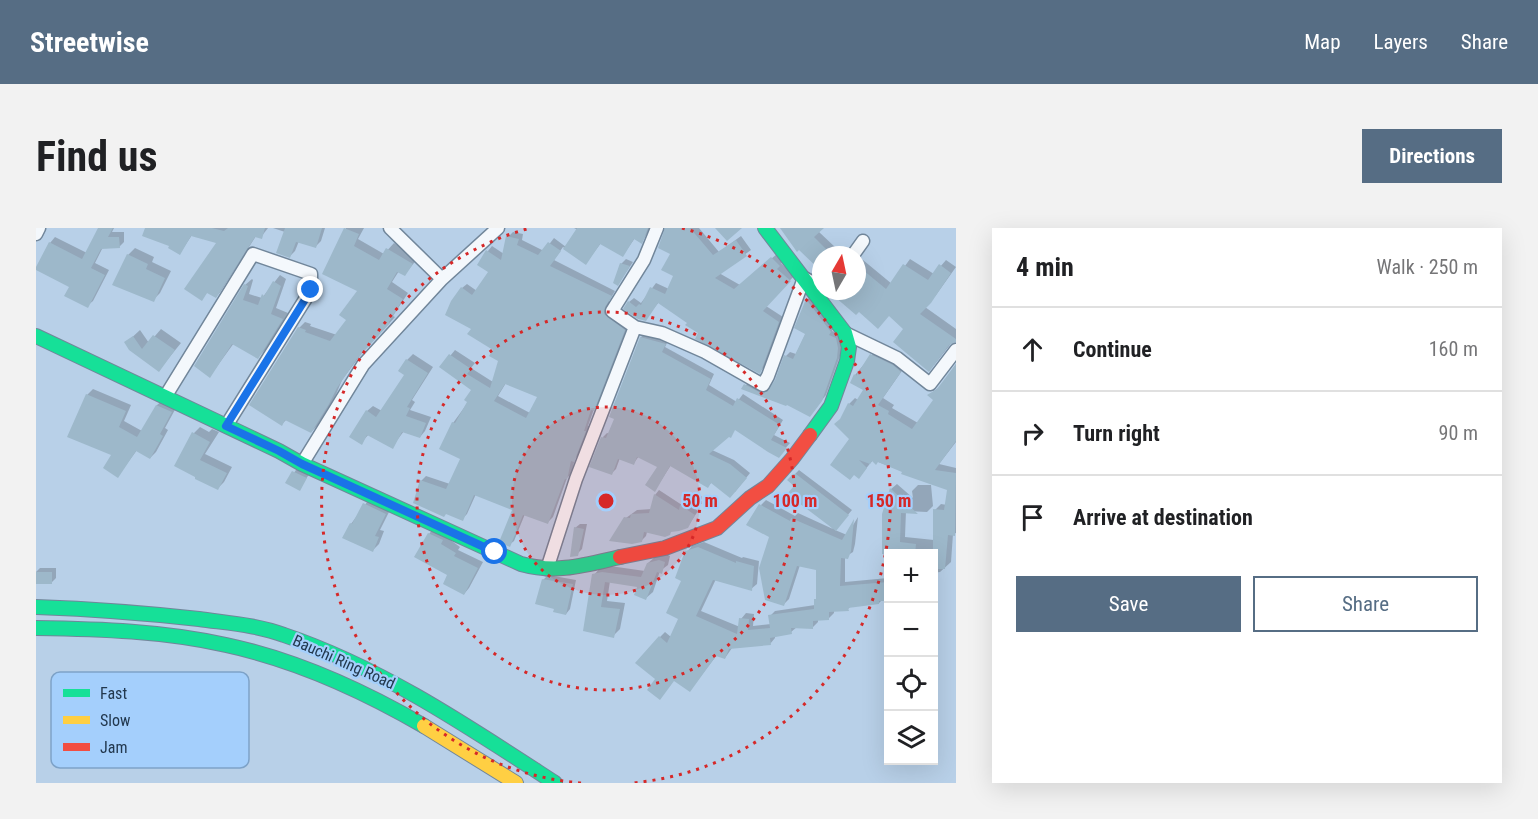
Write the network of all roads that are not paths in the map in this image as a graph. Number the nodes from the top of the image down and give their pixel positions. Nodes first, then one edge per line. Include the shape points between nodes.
1 (39, 228) edge
2 (390, 228) edge
3 (498, 228) edge
4 (657, 228) edge
5 (765, 228) edge
6 (36, 234) edge
7 (863, 241) dead end
8 (859, 246) edge
9 (804, 278) junction
10 (442, 279) junction
11 (812, 282) edge
12 (635, 327) junction
13 (844, 333) junction
14 (36, 336) edge
15 (956, 350) edge
16 (165, 397) junction
17 (226, 426) junction
18 (302, 464) junction
19 (548, 569) junction
20 (36, 607) edge
21 (36, 628) edge
22 (516, 783) edge
23 (555, 783) edge

1 - 6 street
2 - 10 street
3 - 10 street
4 - 12 street via 644,260 612,311
5 - 9 street
7 - 8 street
9 - 11 street
9 - 12 street via 763,385 705,352 662,333
9 - 13 street
10 - 18 street via 363,365
12 - 19 street via 576,479
13 - 15 street via 897,358 930,384
13 - 19 street via 849,347 847,361 831,406 768,486 717,528 665,548 561,570
14 - 16 street
16 - 17 street
16 - 17 street via 253,254 311,274 311,290
17 - 18 street
18 - 19 street via 521,564
20 - 23 street, Bauchi Ring Road via 131,611 231,623 283,634 347,660 447,712
21 - 22 street, Bauchi Ring Road via 95,628 182,637 252,651 315,672 386,705

